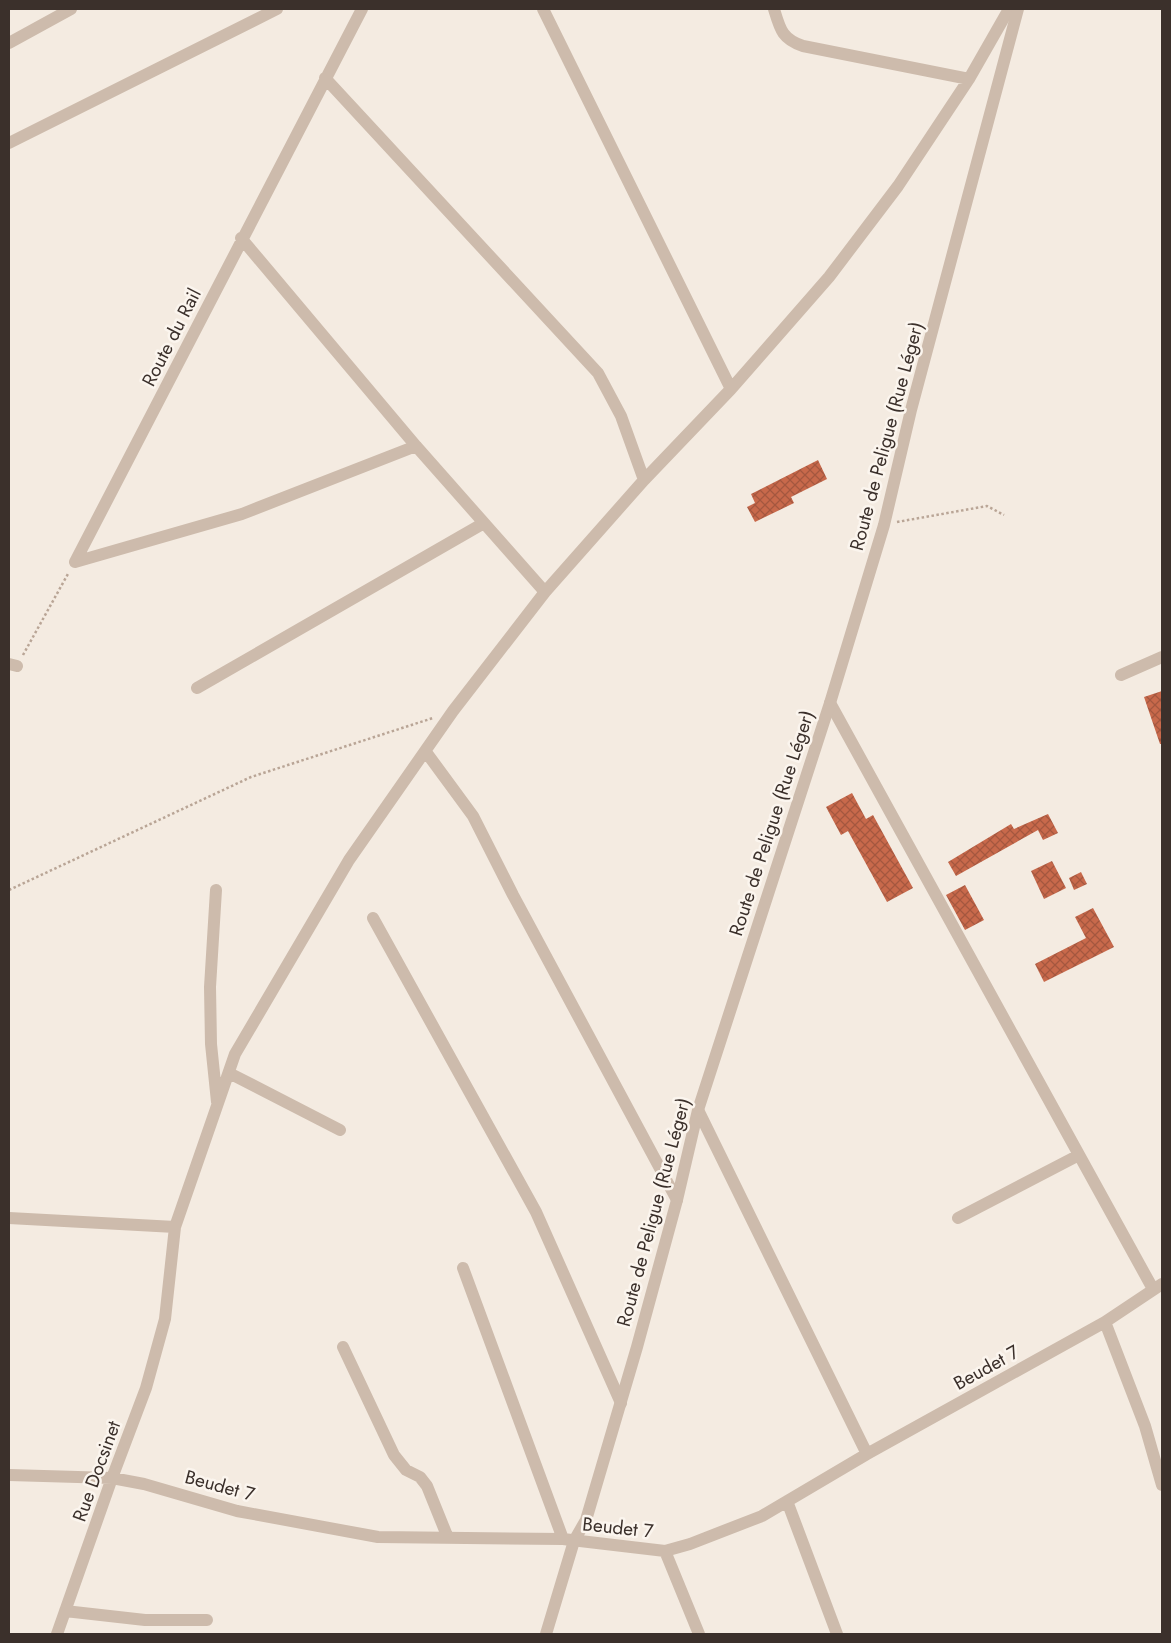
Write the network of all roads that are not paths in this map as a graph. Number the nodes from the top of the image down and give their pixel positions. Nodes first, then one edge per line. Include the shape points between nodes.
1 (72, 9) edge
2 (275, 9) edge
3 (362, 9) edge
4 (543, 9) edge
5 (774, 9) edge
6 (1014, 12) edge
7 (9, 43) edge
8 (325, 78) junction
9 (969, 79) junction
10 (9, 143) edge
11 (241, 238) junction
12 (731, 388) junction
13 (416, 446) junction
14 (644, 480) junction
15 (484, 523) junction
16 (545, 592) junction
17 (1162, 657) edge
18 (1121, 675) dead end
19 (197, 688) dead end
20 (830, 703) junction
21 (426, 752) junction
22 (216, 890) dead end
23 (373, 918) dead end
24 (229, 1073) junction
25 (217, 1109) junction
26 (698, 1110) junction
27 (340, 1130) dead end
28 (1079, 1155) junction
29 (677, 1200) junction
30 (9, 1218) edge
31 (958, 1218) dead end
32 (175, 1227) junction
33 (463, 1268) dead end
34 (1158, 1287) edge
35 (1105, 1322) junction
36 (343, 1348) dead end
37 (621, 1403) junction
38 (867, 1454) junction
39 (9, 1475) edge
40 (112, 1478) junction
41 (1162, 1485) edge
42 (787, 1501) junction
43 (448, 1538) junction
44 (568, 1540) junction
45 (665, 1550) junction
46 (65, 1611) junction
47 (207, 1620) dead end
48 (57, 1634) edge
49 (546, 1634) edge
50 (699, 1634) edge
51 (837, 1634) edge

1 - 7 street
2 - 10 street
3 - 8 street, Route du Rail
4 - 12 street
5 - 9 street via 789,41
6 - 9 street, Rue Docsinet
6 - 20 street, Route de Peligue (Rue Léger) via 884,525
8 - 11 street, Route du Rail
8 - 14 street via 598,373 621,416
9 - 12 street, Rue Docsinet via 898,186 829,277
11 - 13 street
11 - 13 street, Route du Rail via 74,562 242,514
12 - 14 street, Rue Docsinet
13 - 15 street
14 - 16 street, Rue Docsinet
15 - 16 street
15 - 19 street
16 - 21 street, Rue Docsinet
17 - 18 street
20 - 26 street, Route de Peligue (Rue Léger)
20 - 28 street
21 - 24 street, Rue Docsinet via 349,860 235,1054
21 - 29 street via 472,816
22 - 25 street via 210,987
23 - 37 street via 536,1212
24 - 25 street, Rue Docsinet
24 - 27 street
25 - 32 street, Rue Docsinet
26 - 29 street, Route de Peligue (Rue Léger)
26 - 38 street
28 - 31 street
28 - 34 street
29 - 37 street, Route de Peligue (Rue Léger)
30 - 32 street
32 - 40 street, Rue Docsinet via 165,1319 146,1388
33 - 44 street
34 - 35 street, Beudet 7
35 - 38 street, Beudet 7
35 - 41 street via 1145,1426
36 - 43 street via 394,1455 406,1470 420,1476 427,1486
37 - 44 street, Route de Peligue (Rue Léger) via 586,1520
38 - 42 street, Beudet 7
39 - 40 street, Beudet 7
40 - 43 street, Beudet 7 via 236,1511 368,1535
40 - 46 street, Rue Docsinet
42 - 45 street, Beudet 7 via 762,1516 690,1544
42 - 51 street
43 - 44 street, Beudet 7
44 - 45 street, Beudet 7
44 - 49 street, Route de Peligue (Rue Léger)
45 - 50 street
46 - 47 street via 145,1620
46 - 48 street, Rue Docsinet

